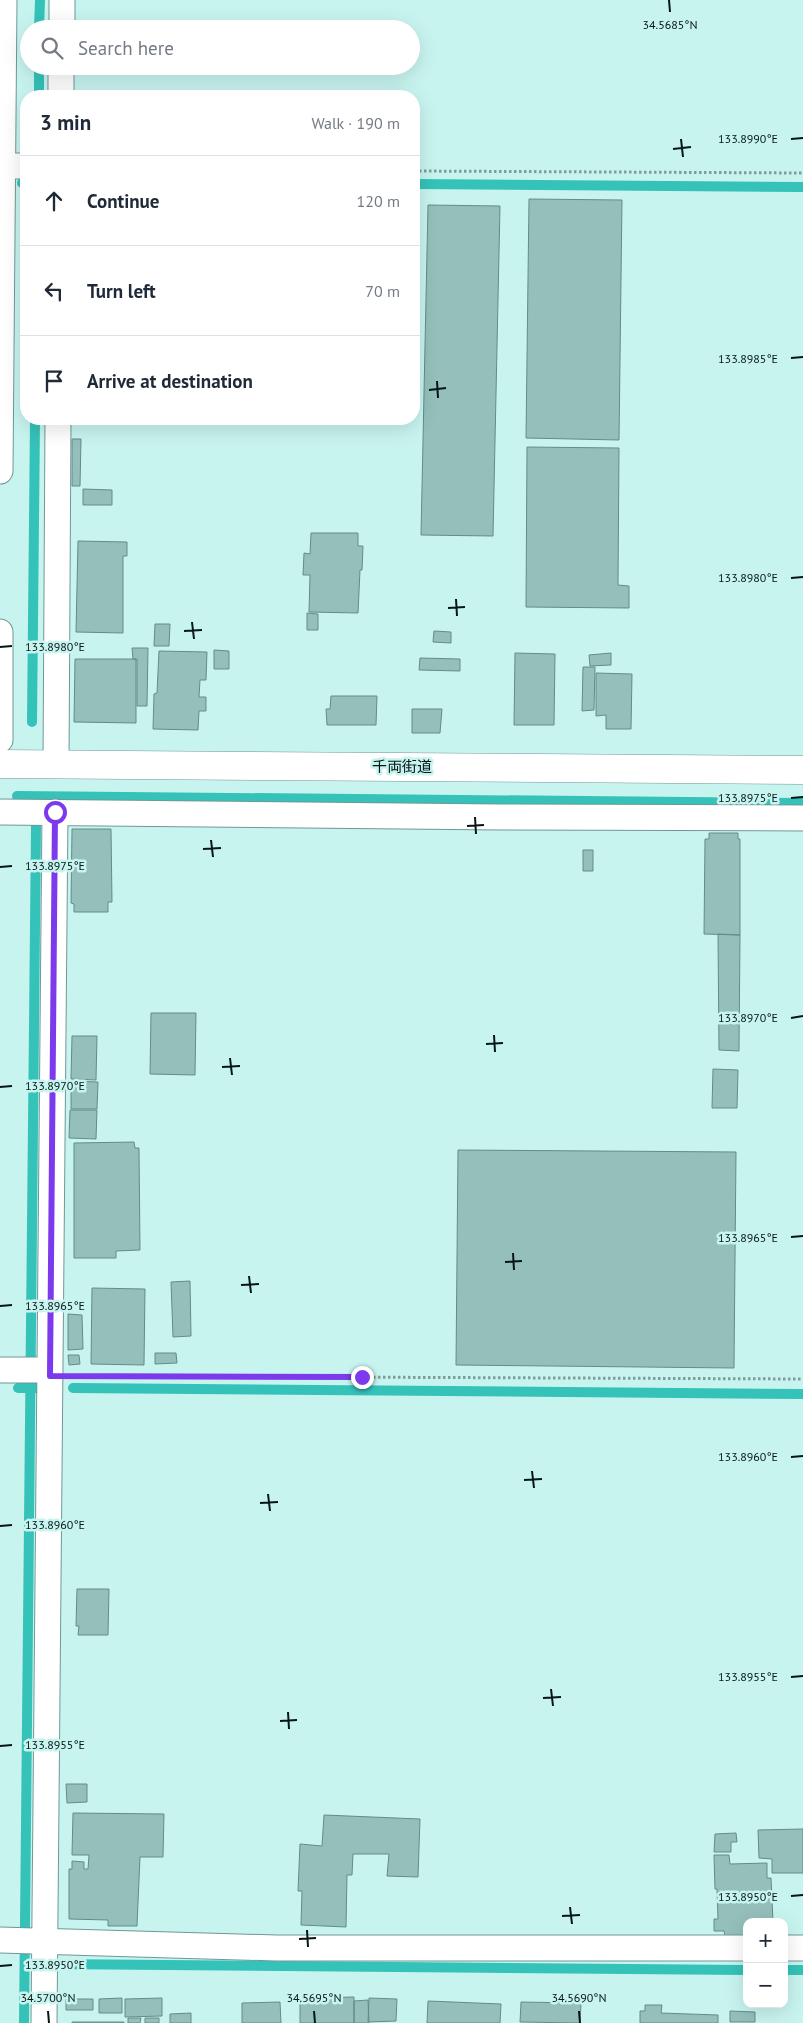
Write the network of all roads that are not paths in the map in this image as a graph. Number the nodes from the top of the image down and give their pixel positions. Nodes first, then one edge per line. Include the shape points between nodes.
1 (4, 0) edge
2 (62, 0) edge
3 (62, 20) edge
4 (61, 75) edge
5 (61, 90) edge
6 (18, 166) edge
7 (58, 425) edge
8 (0, 471) edge
9 (0, 632) edge
10 (0, 740) edge
11 (0, 764) edge
12 (56, 764) junction
13 (803, 770) edge
14 (0, 812) edge
15 (55, 812) junction
16 (803, 818) edge
17 (6, 1370) edge
18 (47, 1372) junction
19 (6, 1940) edge
20 (743, 1948) edge
21 (788, 1948) edge
22 (803, 1948) edge
23 (43, 1953) junction
24 (44, 2023) edge

1 - 6 street
2 - 3 street
4 - 5 street
6 - 8 street
7 - 12 street
9 - 10 street
11 - 12 street, 千両街道
12 - 13 street, 千両街道
14 - 15 street
15 - 16 street
15 - 18 street
17 - 18 street
18 - 23 street
19 - 23 street
20 - 23 street via 276,1948
21 - 22 street
23 - 24 street

